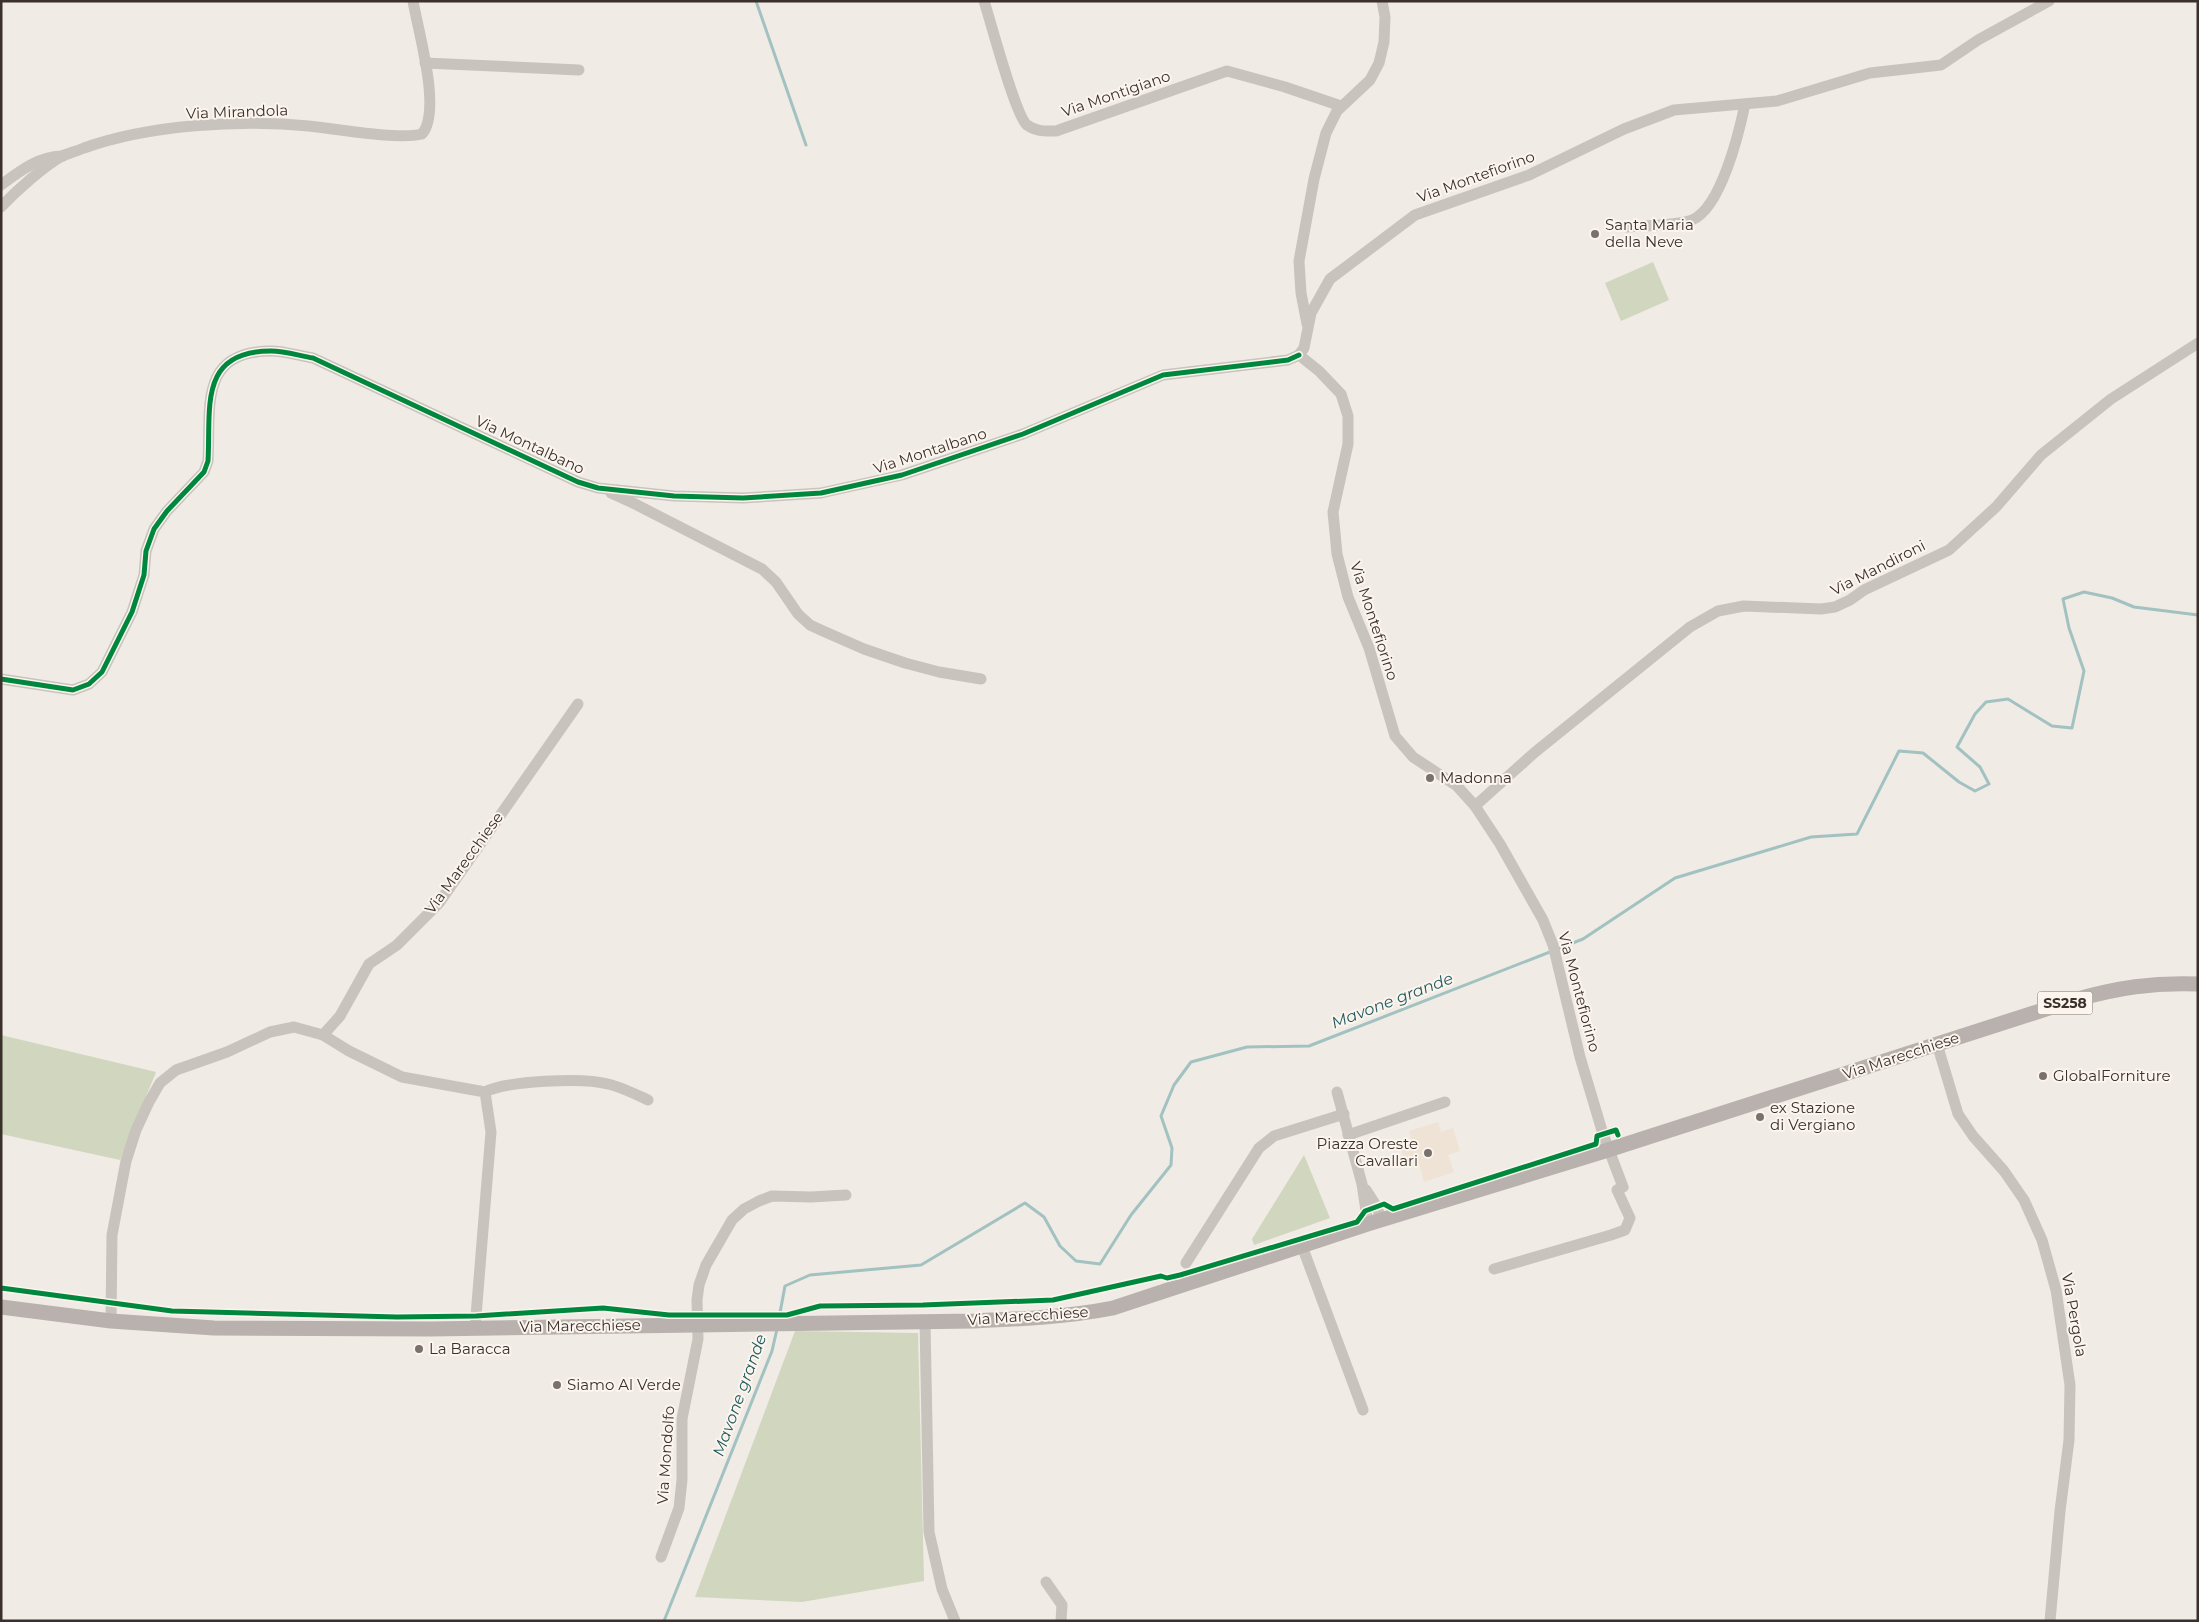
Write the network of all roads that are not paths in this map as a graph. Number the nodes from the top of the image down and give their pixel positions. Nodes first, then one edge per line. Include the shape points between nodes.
1 (413, 1) edge
2 (984, 1) edge
3 (1382, 1) edge
4 (2049, 1) edge
5 (424, 63) junction
6 (578, 70) dead end
7 (1745, 104) junction
8 (1341, 106) junction
9 (63, 156) junction
10 (1, 185) edge
11 (1, 207) edge
12 (1627, 227) dead end
13 (1307, 328) junction
14 (2198, 343) edge
15 (1300, 355) junction
16 (598, 488) junction
17 (1, 679) edge
18 (981, 679) dead end
19 (578, 704) dead end
20 (1475, 806) junction
21 (2198, 984) edge
22 (323, 1035) junction
23 (1937, 1044) junction
24 (485, 1092) junction
25 (1337, 1092) dead end
26 (648, 1100) dead end
27 (1445, 1102) dead end
28 (1344, 1114) junction
29 (1348, 1135) junction
30 (1608, 1150) junction
31 (846, 1194) dead end
32 (1375, 1222) junction
33 (1302, 1246) junction
34 (1186, 1263) dead end
35 (1494, 1269) dead end
36 (1, 1307) edge
37 (111, 1321) junction
38 (925, 1321) junction
39 (697, 1324) junction
40 (475, 1328) junction
41 (1363, 1410) dead end
42 (662, 1557) dead end
43 (1046, 1582) dead end
44 (956, 1621) edge
45 (1061, 1621) edge
46 (2050, 1621) edge

1 - 5 street, Via Mirandola
2 - 8 street, Via Montigiano via 1016,106 1026,124 1038,132 1056,131 1227,71
3 - 8 street via 1384,42 1379,63 1370,80
4 - 7 street, Via Montefiorino via 1978,40 1941,65 1870,73 1777,101
5 - 6 street
5 - 9 street, Via Mirandola via 431,100 429,120 428,128 415,136 290,124 220,125 103,141
7 - 12 street via 1737,143 1714,196 1702,213 1691,220
7 - 13 street, Via Montefiorino via 1674,110 1624,129 1529,176 1415,215 1330,280 1311,313
8 - 13 street via 1326,133 1304,227 1299,261
9 - 10 street via 50,156 22,169
9 - 11 street, Via Mirandola via 20,188
13 - 15 street, Via Montefiorino
14 - 20 street, Via Mandironi via 2111,399 2041,455 1996,507 1950,550 1864,590 1836,607 1744,606 1718,611 1690,627 1534,753
15 - 16 street, Via Montalbano via 1288,360 1163,375 1023,434 861,486 821,493 743,498 674,496
15 - 20 street, Via Montefiorino via 1341,394 1348,416 1348,444 1333,512 1337,554 1348,597 1368,648 1395,736 1413,757 1457,786
16 - 17 street, Via Montalbano via 578,482 313,358 272,351 242,355 227,362 217,373 212,387 208,461 198,478 154,529 132,612 102,672 89,684 73,690
16 - 18 street, Via Montalbano via 762,569 810,625 905,663
19 - 22 street, Via Marecchiese via 438,903 397,945 369,964 340,1016
20 - 30 street, Via Montefiorino via 1527,890 1553,945 1580,1057
21 - 23 main road, Via Marecchiese / SS258 via 2166,983 2109,990
22 - 24 street via 402,1077
22 - 37 street via 294,1027 270,1032 176,1070 160,1083 136,1130 120,1188 112,1235
23 - 30 main road, Via Marecchiese / SS258
23 - 46 street, Via Pergola via 1958,1114 2024,1200 2042,1240 2056,1290 2070,1394 2070,1440
24 - 26 street via 494,1087 531,1082 588,1082 607,1083
24 - 40 street via 491,1132
25 - 28 street
27 - 29 street
28 - 29 street
28 - 34 street via 1274,1136 1259,1148
29 - 32 street
30 - 32 main road, Via Marecchiese / SS258
30 - 35 street via 1623,1187 1617,1190 1630,1218 1624,1230
31 - 39 street, Via Mondolfo via 772,1196 744,1209 732,1220 706,1265 698,1292
32 - 33 main road, Via Marecchiese / SS258
33 - 38 main road, Via Marecchiese / SS258 via 1113,1308 1045,1318
33 - 41 street
36 - 37 main road, Via Marecchiese / SS258
37 - 40 main road, Via Marecchiese / SS258 via 214,1328
38 - 39 main road, Via Marecchiese / SS258
38 - 44 street via 929,1532 942,1589
39 - 40 main road, Via Marecchiese / SS258
39 - 42 street, Via Mondolfo via 698,1339 682,1419 679,1508
43 - 45 street via 1062,1605

